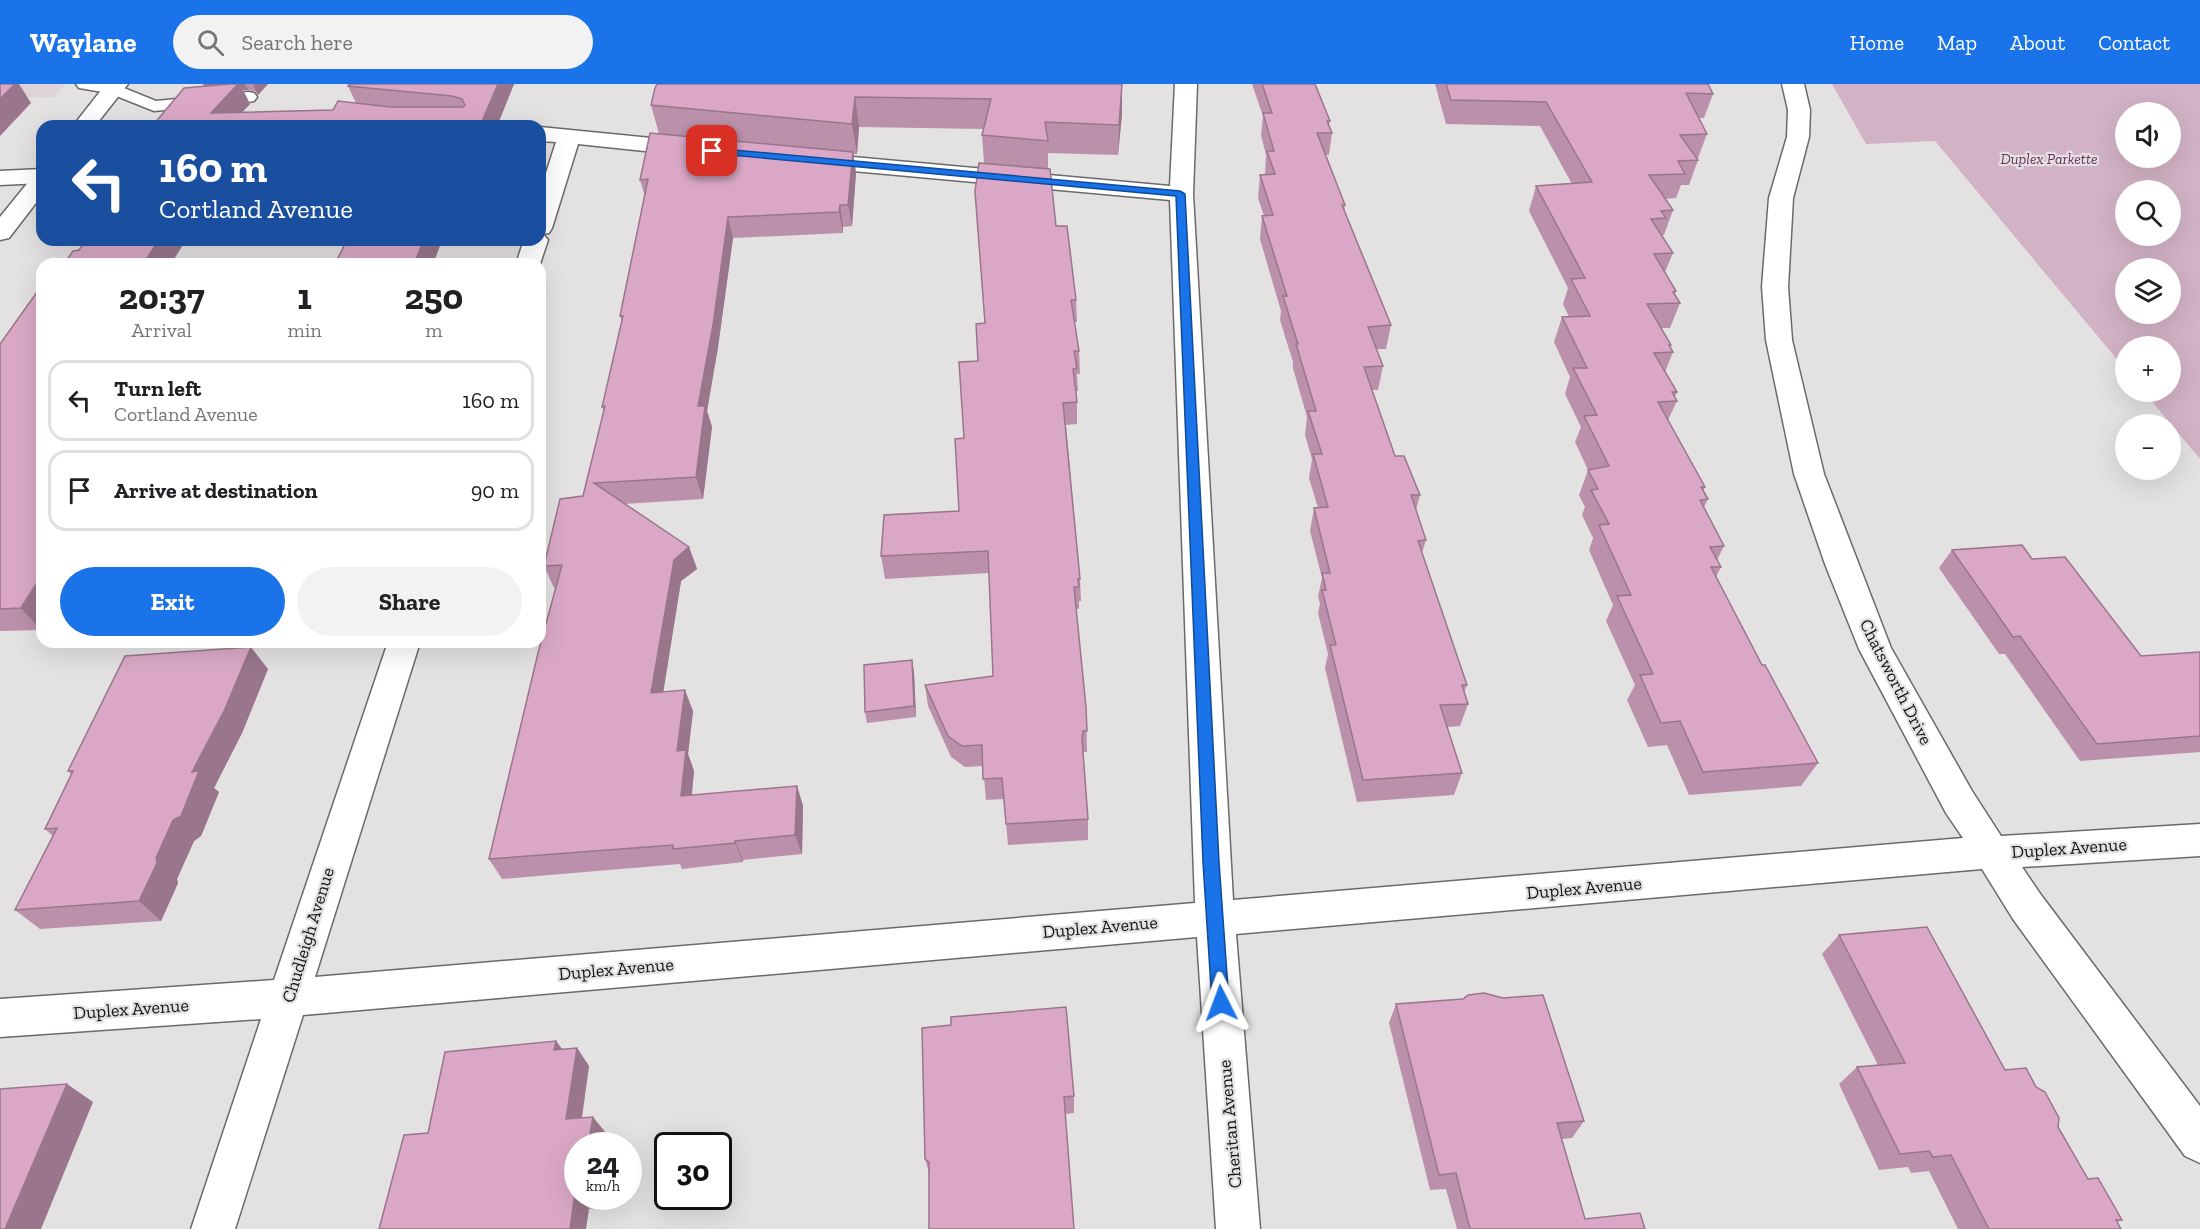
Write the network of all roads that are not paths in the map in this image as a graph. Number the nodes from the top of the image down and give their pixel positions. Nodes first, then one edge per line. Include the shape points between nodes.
1 (85, 84) edge
2 (1186, 84) edge
3 (1793, 84) edge
4 (115, 86) edge
5 (248, 97) dead end
6 (89, 120) edge
7 (546, 135) edge
8 (570, 138) junction
9 (712, 151) edge
10 (783, 157) edge
11 (0, 178) edge
12 (36, 178) edge
13 (36, 186) edge
14 (1180, 194) junction
15 (546, 210) edge
16 (0, 233) edge
17 (402, 648) edge
18 (2200, 840) edge
19 (1993, 853) junction
20 (1215, 917) junction
21 (289, 998) junction
22 (0, 1018) edge
23 (2200, 1141) edge
24 (213, 1229) edge
25 (1238, 1229) edge

1 - 4 lane
2 - 14 street, Cheritan Avenue
3 - 19 street, Chatsworth Drive via 1799,110 1798,137 1780,198 1775,287 1779,340 1809,474 1875,649 1959,802
4 - 5 lane via 154,106
4 - 6 street
7 - 8 street
8 - 9 street
8 - 15 street
10 - 14 street
11 - 12 street
13 - 16 street
14 - 20 street, Cheritan Avenue
17 - 21 street, Chudleigh Avenue
18 - 19 street, Duplex Avenue
19 - 20 street, Duplex Avenue
19 - 23 street, Chatsworth Drive via 2027,907
20 - 21 street, Duplex Avenue
20 - 25 street, Cheritan Avenue
21 - 22 street, Duplex Avenue
21 - 24 street, Chudleigh Avenue

